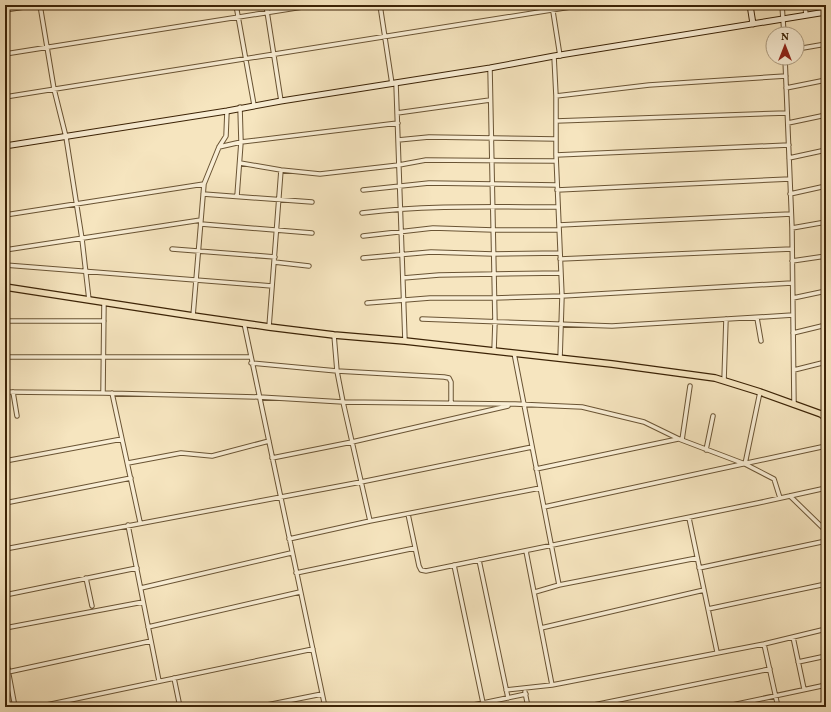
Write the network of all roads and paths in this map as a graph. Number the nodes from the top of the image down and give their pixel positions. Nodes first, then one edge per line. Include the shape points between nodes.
1 (38, 5) edge
2 (236, 5) edge
3 (266, 5) edge
4 (315, 5) edge
5 (380, 5) edge
6 (552, 5) edge
7 (584, 5) edge
8 (750, 5) edge
9 (782, 5) edge
10 (805, 5) edge
11 (5, 10) edge
12 (553, 10) junction
13 (267, 12) junction
14 (826, 12) edge
15 (806, 15) junction
16 (238, 17) junction
17 (784, 19) junction
18 (753, 24) junction
19 (784, 26) edge
20 (385, 37) junction
21 (826, 44) edge
22 (47, 47) junction
23 (805, 48) edge
24 (5, 54) edge
25 (274, 54) junction
26 (554, 56) junction
27 (560, 56) junction
28 (246, 59) junction
29 (785, 66) edge
30 (490, 68) junction
31 (786, 76) junction
32 (826, 80) edge
33 (394, 83) junction
34 (786, 88) junction
35 (54, 89) junction
36 (556, 96) junction
37 (5, 97) edge
38 (281, 100) junction
39 (490, 100) junction
40 (254, 105) junction
41 (240, 107) junction
42 (227, 111) junction
43 (787, 113) junction
44 (397, 114) junction
45 (826, 115) edge
46 (556, 121) junction
47 (398, 123) junction
48 (788, 123) junction
49 (66, 137) junction
50 (491, 138) junction
51 (556, 139) junction
52 (398, 140) junction
53 (242, 142) junction
54 (789, 145) junction
55 (5, 146) edge
56 (219, 147) junction
57 (826, 150) edge
58 (556, 155) junction
59 (789, 158) junction
60 (491, 160) junction
61 (556, 161) junction
62 (240, 163) junction
63 (399, 164) junction
64 (281, 170) junction
65 (790, 179) junction
66 (204, 184) junction
67 (492, 184) junction
68 (400, 185) junction
69 (557, 185) junction
70 (826, 186) edge
71 (363, 190) dead end
72 (557, 190) junction
73 (203, 194) junction
74 (790, 194) junction
75 (237, 196) junction
76 (279, 200) junction
77 (312, 202) dead end
78 (76, 204) junction
79 (492, 207) junction
80 (558, 207) junction
81 (400, 208) junction
82 (362, 212) dead end
83 (791, 214) junction
84 (5, 215) edge
85 (201, 222) junction
86 (826, 222) edge
87 (559, 225) junction
88 (792, 228) junction
89 (277, 230) junction
90 (493, 230) junction
91 (559, 230) junction
92 (401, 232) junction
93 (312, 233) dead end
94 (363, 236) dead end
95 (82, 239) junction
96 (172, 249) dead end
97 (792, 249) junction
98 (5, 250) edge
99 (198, 251) junction
100 (560, 253) junction
101 (493, 254) junction
102 (402, 255) junction
103 (826, 256) edge
104 (363, 258) dead end
105 (560, 259) junction
106 (274, 260) junction
107 (792, 261) junction
108 (5, 265) edge
109 (309, 266) dead end
110 (86, 271) junction
111 (561, 273) junction
112 (494, 275) junction
113 (402, 278) junction
114 (196, 280) junction
115 (792, 283) junction
116 (272, 286) junction
117 (5, 287) edge
118 (826, 292) edge
119 (562, 296) junction
120 (494, 298) junction
121 (792, 298) junction
122 (89, 300) junction
123 (403, 300) junction
124 (104, 302) junction
125 (367, 303) dead end
126 (793, 315) junction
127 (193, 316) junction
128 (757, 318) junction
129 (422, 319) dead end
130 (726, 319) junction
131 (5, 321) edge
132 (104, 321) junction
133 (495, 322) junction
134 (244, 323) junction
135 (561, 325) junction
136 (826, 325) edge
137 (269, 327) junction
138 (793, 333) junction
139 (334, 335) junction
140 (404, 341) junction
141 (761, 342) dead end
142 (494, 352) junction
143 (514, 353) junction
144 (5, 357) edge
145 (103, 357) junction
146 (250, 357) junction
147 (560, 359) junction
148 (826, 362) edge
149 (252, 363) junction
150 (794, 370) junction
151 (337, 371) junction
152 (724, 381) junction
153 (690, 386) dead end
154 (5, 392) edge
155 (13, 392) junction
156 (760, 392) junction
157 (103, 393) junction
158 (112, 393) junction
159 (259, 397) junction
160 (343, 402) junction
161 (451, 403) junction
162 (515, 404) junction
163 (524, 404) junction
164 (794, 405) junction
165 (17, 416) dead end
166 (713, 416) dead end
167 (826, 418) edge
168 (122, 439) junction
169 (269, 440) junction
170 (681, 440) junction
171 (352, 442) junction
172 (826, 446) edge
173 (532, 447) junction
174 (706, 450) junction
175 (272, 458) junction
176 (5, 461) edge
177 (128, 463) junction
178 (744, 464) junction
179 (536, 469) junction
180 (131, 478) junction
181 (361, 482) junction
182 (540, 488) junction
183 (826, 488) edge
184 (280, 496) junction
185 (790, 496) junction
186 (780, 498) junction
187 (5, 503) edge
188 (544, 507) junction
189 (408, 514) junction
190 (689, 518) junction
191 (370, 521) junction
192 (140, 522) junction
193 (128, 525) junction
194 (826, 531) edge
195 (289, 539) junction
196 (826, 542) edge
197 (552, 546) junction
198 (415, 548) junction
199 (5, 549) edge
200 (526, 551) junction
201 (291, 553) junction
202 (697, 558) junction
203 (479, 560) junction
204 (454, 565) junction
205 (137, 568) junction
206 (699, 568) junction
207 (296, 573) junction
208 (86, 578) junction
209 (826, 584) edge
210 (559, 585) junction
211 (140, 588) junction
212 (704, 590) junction
213 (300, 592) junction
214 (535, 592) junction
215 (5, 595) edge
216 (143, 602) junction
217 (92, 606) dead end
218 (708, 609) junction
219 (148, 626) junction
220 (5, 628) edge
221 (541, 628) junction
222 (826, 629) edge
223 (793, 637) junction
224 (151, 641) junction
225 (764, 644) junction
226 (313, 649) junction
227 (717, 652) junction
228 (5, 654) edge
229 (826, 656) edge
230 (798, 662) junction
231 (770, 669) junction
232 (8, 672) junction
233 (174, 678) junction
234 (159, 680) junction
235 (826, 685) edge
236 (552, 686) junction
237 (524, 689) junction
238 (506, 690) junction
239 (804, 690) junction
240 (322, 694) junction
241 (526, 694) junction
242 (775, 695) junction
243 (508, 698) junction
244 (483, 703) junction
245 (473, 706) edge
246 (15, 707) edge
247 (37, 707) edge
248 (180, 707) edge
249 (257, 707) edge
250 (325, 707) edge
251 (464, 707) edge
252 (528, 707) edge
253 (584, 707) edge
254 (723, 707) edge
255 (778, 707) edge

1 - 11 street
1 - 22 street
2 - 16 street
3 - 13 street
4 - 13 street
5 - 20 street
6 - 12 street
7 - 12 street
8 - 18 street
9 - 17 street
10 - 15 street
12 - 20 street
12 - 27 street
13 - 16 street
13 - 25 street
14 - 15 street
15 - 17 street
16 - 22 street
16 - 28 street
17 - 18 street
17 - 19 street
18 - 27 street
20 - 25 street
20 - 33 street
21 - 23 street
22 - 24 street
22 - 35 street
25 - 28 street
25 - 38 street
26 - 27 street
26 - 30 street
26 - 36 street
28 - 35 street
28 - 40 street
29 - 31 street
30 - 33 street
30 - 39 street
31 - 34 street
31 - 36 street via 649,85
32 - 34 street
33 - 38 street
33 - 44 street
34 - 43 street
35 - 37 street
35 - 49 street
36 - 46 street
38 - 40 street
39 - 44 street
39 - 50 street
40 - 41 street
41 - 42 street
41 - 53 street
42 - 49 street
42 - 56 street via 226,136
43 - 46 street
43 - 48 street
44 - 47 street
45 - 48 street
46 - 51 street
47 - 52 street
47 - 53 street
48 - 54 street
49 - 55 street
49 - 78 street
50 - 51 street
50 - 52 street via 428,137
50 - 60 street
51 - 58 street
52 - 63 street
53 - 56 street
53 - 62 street
54 - 58 street
54 - 59 street
56 - 66 street
57 - 59 street
58 - 61 street
59 - 65 street
60 - 61 street
60 - 63 street via 426,160
60 - 67 street
61 - 69 street
62 - 64 street
62 - 75 street
63 - 64 street via 320,174
63 - 68 street
64 - 76 street
65 - 72 street
65 - 74 street
66 - 73 street
66 - 78 street
67 - 68 street
67 - 69 street
67 - 79 street
68 - 71 street
68 - 81 street
69 - 72 street
70 - 74 street
72 - 80 street
73 - 75 street
73 - 85 street
74 - 83 street
75 - 76 street
76 - 77 street
76 - 89 street
78 - 84 street
78 - 95 street
79 - 80 street
79 - 81 street
79 - 90 street
80 - 87 street
81 - 82 street
81 - 92 street
83 - 87 street
83 - 88 street
85 - 89 street
85 - 95 street
85 - 99 street
86 - 88 street
87 - 91 street
88 - 97 street
89 - 93 street
89 - 106 street
90 - 91 street
90 - 92 street via 433,228
90 - 101 street
91 - 100 street
92 - 94 street
92 - 102 street
95 - 98 street
95 - 110 street
96 - 99 street
97 - 105 street
97 - 107 street
99 - 106 street
99 - 114 street
100 - 101 street
100 - 105 street
101 - 102 street via 431,252
101 - 112 street
102 - 104 street
102 - 113 street
103 - 107 street
105 - 111 street
106 - 109 street
106 - 116 street
107 - 115 street
108 - 110 street
110 - 114 street
110 - 122 street
111 - 112 street
111 - 119 street
112 - 113 street
112 - 120 street
113 - 123 street
114 - 116 street
114 - 127 street
115 - 119 street
115 - 121 street
116 - 137 street
117 - 122 main road
118 - 121 street
119 - 120 street
119 - 135 street
120 - 123 street
120 - 133 street
121 - 126 street
122 - 124 main road
123 - 125 street
123 - 140 street
124 - 127 main road
124 - 132 street
126 - 128 street
126 - 138 street
127 - 134 main road
128 - 130 street
128 - 141 street
129 - 133 street
130 - 135 street via 612,326
130 - 152 street
131 - 132 street
132 - 145 street
133 - 135 street
133 - 142 street
134 - 137 main road
134 - 146 street
135 - 147 street
136 - 138 street
137 - 139 main road
138 - 150 street
139 - 140 main road
139 - 151 street
140 - 142 main road
142 - 143 main road
143 - 147 main road
143 - 163 street
144 - 145 street
145 - 146 street
145 - 157 street
146 - 149 street
147 - 152 main road
148 - 150 street
149 - 151 street
149 - 159 street
150 - 164 street
151 - 160 street
151 - 161 street via 448,378 451,382
152 - 156 main road
153 - 170 street
154 - 155 street
155 - 157 street
155 - 165 street
156 - 164 main road
156 - 178 street
157 - 158 street
158 - 159 street
158 - 168 street
159 - 160 street
159 - 169 street
160 - 161 street
160 - 171 street
161 - 162 street
162 - 163 street
162 - 171 street
163 - 170 street via 582,407 644,422
163 - 173 street
164 - 167 main road
166 - 174 street
168 - 176 street
168 - 177 street
169 - 175 street
169 - 177 street via 212,456 181,453
170 - 174 street
170 - 179 street
171 - 175 street
171 - 181 street
172 - 178 street
173 - 179 street
173 - 181 street
174 - 178 street
175 - 184 street
177 - 180 street
178 - 186 street via 774,479
178 - 188 street
179 - 182 street
180 - 187 street
180 - 192 street
181 - 184 street
181 - 191 street
182 - 188 street
182 - 189 street
183 - 185 street
184 - 192 street
184 - 195 street
185 - 186 street
185 - 194 street
186 - 190 street
188 - 197 street
189 - 191 street
189 - 198 street
190 - 197 street
190 - 202 street
191 - 195 street
192 - 193 street
193 - 199 street
193 - 205 street
195 - 201 street
196 - 206 street
197 - 200 street
197 - 210 street
198 - 204 street via 421,570
198 - 207 street
200 - 203 street
200 - 214 street
201 - 207 street
201 - 211 street
202 - 206 street
202 - 210 street
203 - 204 street
203 - 238 street
204 - 244 street
205 - 208 street
205 - 211 street
206 - 212 street
207 - 213 street
208 - 215 street
208 - 217 street
209 - 218 street
210 - 214 street
211 - 216 street
212 - 218 street
212 - 221 street
213 - 219 street
213 - 226 street
214 - 221 street
216 - 219 street
216 - 220 street
218 - 227 street
219 - 224 street
221 - 236 street
222 - 223 street
223 - 225 street
223 - 230 street
224 - 232 street
224 - 234 street
225 - 227 street
225 - 231 street
226 - 233 street
226 - 240 street
227 - 236 street
228 - 232 street
229 - 230 street
230 - 239 street
231 - 242 street
231 - 253 street
232 - 246 street
233 - 234 street
233 - 248 street
234 - 247 street
235 - 239 street
236 - 237 street
237 - 238 street
237 - 241 street
238 - 243 street
239 - 242 street
240 - 249 street
240 - 250 street
241 - 243 street
241 - 252 street
242 - 254 street
242 - 255 street
243 - 244 street
244 - 245 street
245 - 251 street

